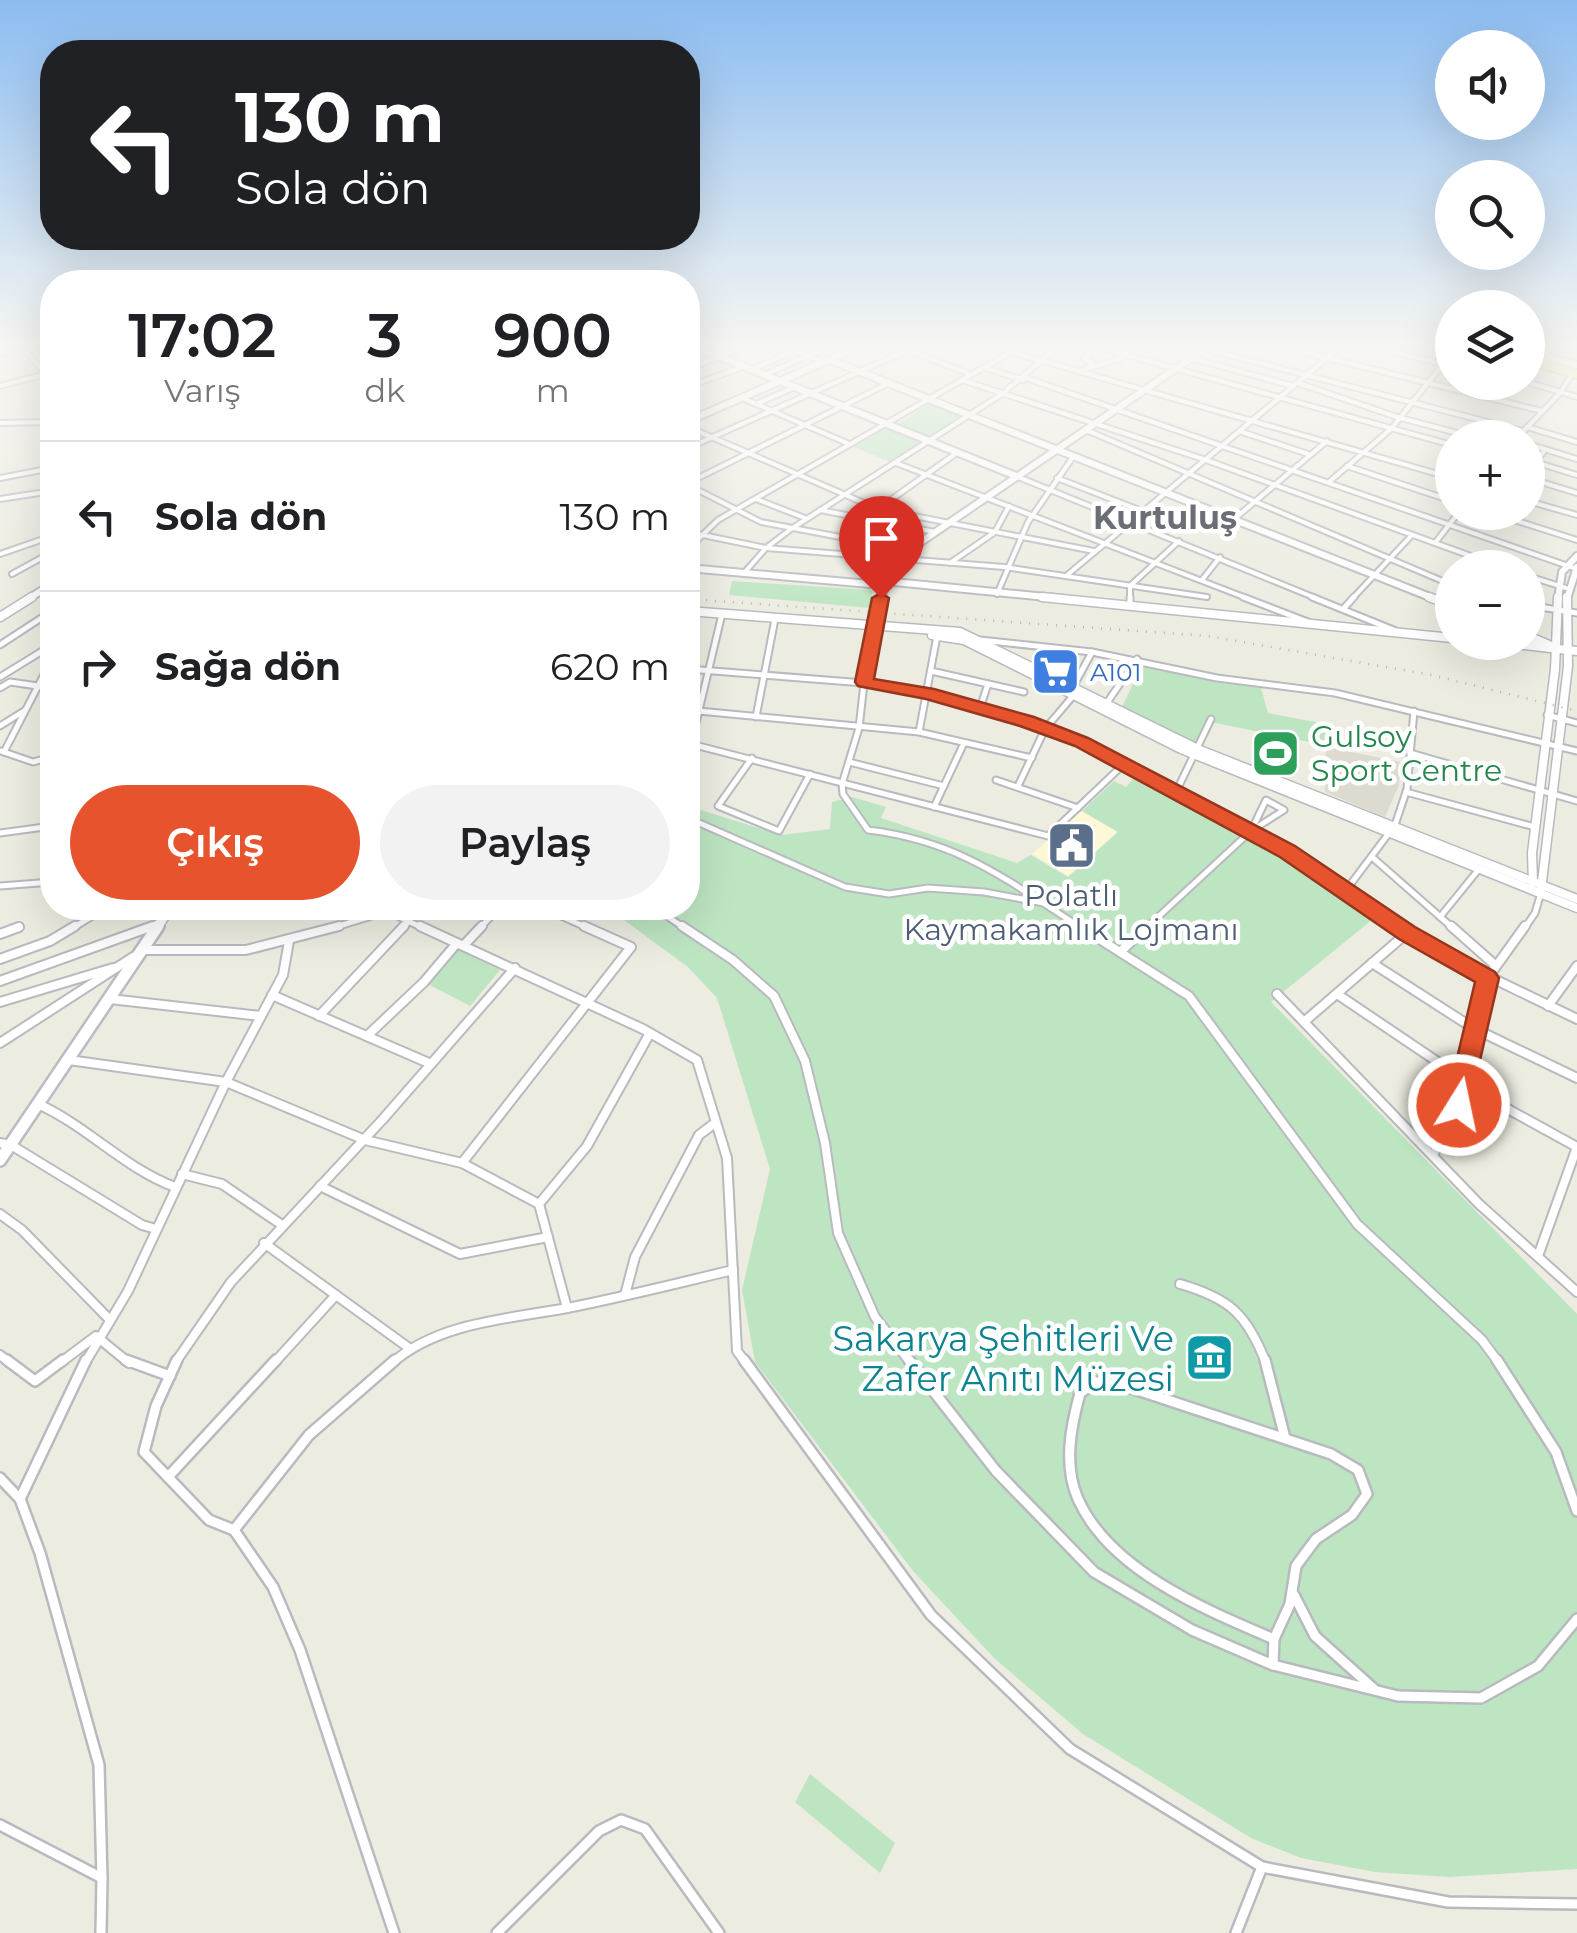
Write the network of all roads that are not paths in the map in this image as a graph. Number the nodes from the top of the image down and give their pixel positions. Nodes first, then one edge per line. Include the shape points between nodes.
1 (712, 438) joint
2 (777, 438) edge
3 (838, 438) edge
4 (855, 438) edge
5 (923, 438) edge
6 (931, 438) edge
7 (1025, 438) edge
8 (1073, 438) edge
9 (1105, 438) edge
10 (1138, 438) edge
11 (1198, 438) edge
12 (1234, 438) edge
13 (1260, 438) edge
14 (1322, 438) edge
15 (1381, 438) edge
16 (928, 440) junction
17 (1328, 440) junction
18 (847, 442) junction
19 (700, 443) edge
20 (1223, 447) junction
21 (1055, 450) junction
22 (1545, 450) edge
23 (1366, 451) junction
24 (958, 452) junction
25 (747, 454) junction
26 (1309, 455) junction
27 (1073, 457) junction
28 (1577, 459) edge
29 (1206, 460) junction
30 (896, 463) junction
31 (1545, 465) edge
32 (1347, 466) junction
33 (40, 470) edge
34 (1291, 470) junction
35 (1435, 473) edge
36 (794, 474) junction
37 (926, 474) junction
38 (1189, 475) junction
39 (1577, 475) edge
40 (1016, 476) junction
41 (0, 478) edge
42 (700, 478) edge
43 (1057, 478) junction
44 (1545, 481) edge
45 (1328, 483) junction
46 (1274, 485) junction
47 (1048, 490) junction
48 (700, 491) edge
49 (40, 493) edge
50 (1577, 493) edge
51 (1165, 494) junction
52 (1435, 495) edge
53 (841, 496) junction
54 (986, 497) junction
55 (0, 499) edge
56 (755, 499) junction
57 (1253, 502) junction
58 (1010, 506) junction
59 (1545, 506) edge
60 (735, 510) junction
61 (820, 510) junction
62 (878, 510) junction
63 (1144, 511) junction
64 (1030, 514) junction
65 (1577, 515) edge
66 (806, 518) junction
67 (1232, 520) junction
68 (1435, 521) edge
69 (1130, 522) junction
70 (948, 523) junction
71 (791, 529) junction
72 (1445, 530) edge
73 (1461, 530) edge
74 (1545, 530) edge
75 (935, 532) junction
76 (995, 532) junction
77 (700, 534) edge
78 (700, 535) edge
79 (1412, 535) junction
80 (1018, 536) junction
81 (40, 540) edge
82 (1577, 540) edge
83 (1179, 541) junction
84 (1104, 542) junction
85 (1434, 543) junction
86 (766, 548) junction
87 (909, 550) junction
88 (1094, 550) junction
89 (1454, 550) edge
90 (0, 554) edge
91 (1577, 556) edge
92 (1220, 557) junction
93 (40, 560) edge
94 (893, 560) junction
95 (1390, 561) junction
96 (1156, 562) junction
97 (949, 564) junction
98 (1004, 567) junction
99 (1574, 568) edge
100 (700, 569) edge
101 (744, 573) junction
102 (12, 574) dead end
103 (1066, 576) junction
104 (1374, 577) junction
105 (1435, 578) edge
106 (884, 581) junction
107 (1205, 582) junction
108 (1545, 582) edge
109 (1130, 586) junction
110 (1562, 587) junction
111 (40, 592) edge
112 (997, 594) junction
113 (1207, 598) junction
114 (1435, 600) edge
115 (1130, 607) junction
116 (1346, 607) junction
117 (1545, 608) edge
118 (1562, 611) junction
119 (700, 612) edge
120 (1577, 613) edge
121 (722, 614) junction
122 (1204, 615) junction
123 (0, 618) edge
124 (40, 619) edge
125 (776, 619) junction
126 (876, 626) junction
127 (1319, 626) junction
128 (1402, 633) junction
129 (938, 636) junction
130 (1435, 636) edge
131 (978, 640) junction
132 (1545, 643) edge
133 (0, 645) edge
134 (1545, 647) edge
135 (1556, 648) junction
136 (1572, 650) edge
137 (40, 652) edge
138 (1092, 652) junction
139 (1137, 659) junction
140 (1577, 659) edge
141 (700, 669) edge
142 (708, 670) junction
143 (932, 671) junction
144 (764, 675) junction
145 (0, 677) edge
146 (864, 682) junction
147 (988, 684) junction
148 (40, 685) edge
149 (0, 688) edge
150 (38, 689) junction
151 (1073, 691) junction
152 (1024, 692) dead end
153 (928, 693) junction
154 (700, 707) edge
155 (1104, 707) junction
156 (980, 708) junction
157 (27, 710) junction
158 (1414, 711) junction
159 (700, 712) edge
160 (1547, 715) junction
161 (756, 717) junction
162 (1560, 718) junction
163 (1211, 719) dead end
164 (1577, 723) edge
165 (0, 726) edge
166 (859, 728) junction
167 (1045, 728) junction
168 (918, 732) junction
169 (964, 742) junction
170 (1544, 742) junction
171 (1555, 746) junction
172 (700, 748) edge
173 (2, 751) edge
174 (1577, 751) edge
175 (1196, 752) junction
176 (1410, 753) junction
177 (752, 758) junction
178 (1032, 758) junction
179 (40, 760) edge
180 (848, 762) junction
181 (1125, 763) junction
182 (810, 774) junction
183 (996, 780) dead end
184 (842, 784) junction
185 (944, 786) junction
186 (1018, 786) junction
187 (1538, 789) junction
188 (1177, 790) junction
189 (1406, 792) junction
190 (1552, 792) junction
191 (1577, 801) edge
192 (934, 807) junction
193 (1078, 808) junction
194 (700, 823) edge
195 (1535, 827) junction
196 (40, 828) edge
197 (1394, 828) junction
198 (1251, 831) junction
199 (0, 834) edge
200 (1372, 856) junction
201 (1480, 868) junction
202 (40, 883) edge
203 (0, 886) edge
204 (1538, 887) junction
205 (1347, 889) junction
206 (1577, 900) edge
207 (1050, 905) junction
208 (1577, 908) edge
209 (1440, 917) junction
210 (86, 920) edge
211 (161, 920) edge
212 (361, 920) edge
213 (486, 920) edge
214 (570, 920) edge
215 (673, 920) edge
216 (409, 921) joint
217 (158, 924) junction
218 (19, 927) dead end
219 (1407, 933) junction
220 (0, 934) edge
221 (290, 941) junction
222 (461, 944) junction
223 (143, 950) junction
224 (1120, 952) junction
225 (0, 959) edge
226 (1372, 963) junction
227 (1495, 965) junction
228 (119, 966) junction
229 (1577, 966) edge
230 (514, 968) junction
231 (1487, 978) junction
232 (0, 980) edge
233 (1277, 994) dead end
234 (1337, 994) junction
235 (272, 996) junction
236 (110, 999) junction
237 (0, 1002) edge
238 (586, 1002) junction
239 (1548, 1006) junction
240 (262, 1016) junction
241 (319, 1016) junction
242 (1577, 1019) edge
243 (1304, 1021) junction
244 (1473, 1028) junction
245 (650, 1033) junction
246 (366, 1036) junction
247 (0, 1043) edge
248 (68, 1060) junction
249 (431, 1064) junction
250 (1577, 1078) edge
251 (226, 1082) junction
252 (1463, 1082) junction
253 (38, 1104) junction
254 (715, 1122) junction
255 (365, 1140) junction
256 (6, 1144) edge
257 (1577, 1147) edge
258 (1433, 1155) junction
259 (0, 1160) edge
260 (462, 1163) junction
261 (182, 1174) junction
262 (320, 1186) junction
263 (175, 1187) junction
264 (539, 1204) junction
265 (0, 1214) edge
266 (282, 1224) junction
267 (156, 1229) junction
268 (548, 1238) junction
269 (264, 1243) junction
270 (1538, 1256) junction
271 (732, 1270) junction
272 (1180, 1284) dead end
273 (1577, 1292) edge
274 (336, 1295) junction
275 (625, 1295) junction
276 (567, 1308) junction
277 (109, 1319) junction
278 (98, 1336) junction
279 (409, 1348) junction
280 (0, 1355) edge
281 (170, 1376) junction
282 (1285, 1439) junction
283 (168, 1477) junction
284 (0, 1478) edge
285 (20, 1499) junction
286 (1577, 1511) edge
287 (234, 1530) junction
288 (1293, 1586) junction
289 (1577, 1620) edge
290 (1274, 1639) junction
291 (1273, 1665) junction
292 (1375, 1690) junction
293 (0, 1825) edge
294 (1262, 1867) junction
295 (102, 1878) junction
296 (1577, 1904) edge
297 (100, 1933) edge
298 (394, 1933) edge
299 (498, 1933) edge
300 (720, 1933) edge
301 (1236, 1933) edge

1 - 19 street
1 - 25 street
2 - 25 street
3 - 18 street
4 - 18 street
5 - 16 street
6 - 16 street
7 - 21 street
8 - 21 street
9 - 38 street
10 - 29 street
11 - 20 street
12 - 20 street
13 - 26 street
14 - 17 street
15 - 23 street
16 - 24 street
16 - 30 street
17 - 23 street
17 - 26 street
18 - 36 street
20 - 29 street
20 - 34 street
21 - 27 street
21 - 40 street
22 - 28 street
23 - 32 street
23 - 35 street
24 - 37 street
24 - 40 street
25 - 36 street
25 - 42 street
26 - 34 street
27 - 43 street
27 - 51 street
29 - 38 street
29 - 46 street
30 - 37 street
30 - 53 street
31 - 39 street
32 - 45 street
32 - 52 street
33 - 41 street
34 - 45 street
34 - 46 street
36 - 53 street
36 - 56 street
37 - 54 street
37 - 62 street
38 - 51 street
38 - 57 street
40 - 47 street
40 - 54 street
43 - 47 street
43 - 63 street
44 - 50 street
45 - 68 street
46 - 57 street
46 - 79 street
47 - 64 street
47 - 69 street
48 - 60 street
49 - 55 street
51 - 63 street
51 - 67 street
53 - 61 street
53 - 62 street
54 - 58 street
54 - 70 street
56 - 60 street
56 - 66 street
57 - 67 street
57 - 95 street
58 - 64 street
58 - 76 street
59 - 65 street
60 - 71 street
60 - 77 street
61 - 66 street
61 - 75 street
62 - 70 street
63 - 69 street
64 - 80 street
64 - 84 street
66 - 71 street
67 - 104 street
69 - 83 street
69 - 84 street
70 - 75 street
70 - 76 street
71 - 86 street
71 - 87 street
72 - 85 street
73 - 99 street
74 - 82 street
75 - 87 street
76 - 80 street
76 - 97 street
78 - 86 street
79 - 85 street
79 - 95 street
80 - 88 street
80 - 98 street
81 - 90 street
83 - 92 street
83 - 96 street
84 - 88 street
84 - 96 street
85 - 89 street
86 - 94 street
86 - 101 street
87 - 94 street
88 - 103 street
91 - 99 street
92 - 107 street
92 - 116 street
93 - 102 street
94 - 97 street
94 - 106 street
95 - 104 street
95 - 105 street
96 - 107 street
96 - 109 street
97 - 98 street
98 - 103 street
98 - 112 street
99 - 110 street
100 - 101 street
101 - 106 street
103 - 109 street
104 - 114 street
104 - 116 street
106 - 112 street
106 - 126 street
107 - 113 street
107 - 127 street
108 - 110 street
109 - 113 street
109 - 115 street
110 - 118 street
111 - 123 street
112 - 115 street
113 - 122 street
115 - 122 street
116 - 128 street
117 - 118 street
118 - 120 street
118 - 135 street
118 - 136 street
119 - 121 street
121 - 125 street
121 - 142 street
122 - 127 street
124 - 133 street
125 - 126 street
125 - 144 street
126 - 129 street
126 - 131 street via 960,632
126 - 146 street
127 - 128 street
128 - 130 street
129 - 143 street
129 - 151 street via 964,640
131 - 138 street
131 - 151 street
132 - 135 street
134 - 135 street
135 - 136 street
135 - 160 street
136 - 140 street
136 - 162 street
137 - 145 street
138 - 139 street
138 - 151 street
139 - 155 street
139 - 158 street
141 - 142 street
142 - 144 street
142 - 154 street
143 - 147 street
143 - 153 street
144 - 146 street
144 - 161 street
146 - 153 street
146 - 166 street
147 - 152 street
147 - 156 street
148 - 150 street
149 - 150 street via 10,682
150 - 157 street
151 - 155 street
151 - 167 street
153 - 156 street
153 - 168 street
155 - 175 street
156 - 167 street
157 - 165 street
157 - 173 street
158 - 170 street
158 - 176 street
159 - 161 street
160 - 162 street
160 - 170 street
161 - 166 street
162 - 164 street
162 - 171 street
163 - 175 street
166 - 168 street
166 - 180 street
167 - 178 street
167 - 181 street
168 - 169 street
169 - 178 street
169 - 185 street
170 - 171 street
170 - 187 street
171 - 174 street
171 - 190 street
172 - 177 street
173 - 179 street
175 - 188 street
175 - 197 street
176 - 187 street
176 - 189 street
177 - 182 street
177 - 182 street via 718,806 780,831
178 - 186 street
180 - 184 street
180 - 185 street
181 - 188 street
181 - 193 street
182 - 184 street
183 - 186 street
184 - 192 street
184 - 207 street via 868,830 962,852
185 - 192 street
186 - 193 street
187 - 190 street
187 - 195 street
188 - 198 street
189 - 195 street
189 - 197 street
190 - 191 street
190 - 204 street
192 - 193 street via 1048,836
194 - 207 street via 845,887 889,894 928,888 984,892
195 - 204 street
196 - 199 street
197 - 200 street
197 - 201 street
197 - 204 street
198 - 198 street via 1268,820 1284,810 1266,800
198 - 205 street
198 - 224 street
200 - 205 street
200 - 209 street
201 - 204 street
201 - 209 street
202 - 203 street
204 - 206 street
204 - 208 street
204 - 227 street via 1535,913
205 - 219 street
207 - 224 street
209 - 227 street
210 - 225 street
211 - 217 main road
212 - 221 street
213 - 222 street
214 - 238 street via 631,947
215 - 291 street via 774,996 805,1061 838,1234 875,1317 996,1471 1094,1572 1192,1630
216 - 222 street
216 - 241 street
217 - 223 main road
217 - 232 street
218 - 220 street
219 - 226 street
219 - 231 street
221 - 223 street via 246,950
221 - 235 street
222 - 230 street
222 - 246 street
223 - 228 street
223 - 236 main road
224 - 286 street via 1189,996 1357,1224 1482,1340 1556,1452
226 - 234 street
226 - 244 street
227 - 231 street
228 - 237 street
228 - 247 street
229 - 239 street
230 - 238 street
230 - 249 street
231 - 239 street
231 - 244 street
233 - 243 street
234 - 243 street
234 - 252 street
235 - 240 street
235 - 241 street
236 - 240 street
236 - 248 main road
238 - 245 street
238 - 260 street
239 - 242 street
240 - 251 street
241 - 246 street
243 - 258 street
244 - 250 street
244 - 252 street
245 - 254 street via 697,1060
245 - 264 street via 576,1161
246 - 249 street
248 - 251 street
248 - 253 main road
249 - 255 street
251 - 255 street
251 - 261 street
252 - 257 street
252 - 258 street via 1459,1105
253 - 256 main road
253 - 263 street
254 - 271 street via 727,1158
254 - 275 street via 700,1136 635,1258
255 - 260 street
255 - 262 street
256 - 259 main road
256 - 267 street
257 - 270 street
258 - 270 street
260 - 264 street
261 - 263 street
261 - 266 street via 222,1184
262 - 266 street
262 - 268 street via 460,1254
263 - 267 street
264 - 268 street
265 - 277 street
266 - 269 street
267 - 277 street
268 - 276 street
269 - 274 street
269 - 281 street via 232,1277
270 - 273 street
271 - 275 street
271 - 294 street via 737,1352 931,1616 1070,1749
272 - 282 street via 1219,1296 1255,1334
274 - 279 street
274 - 283 street
275 - 276 street
276 - 279 street via 485,1321
277 - 278 street
278 - 280 street via 38,1380
278 - 281 street via 132,1365
278 - 285 street
279 - 287 street via 309,1435
281 - 283 street via 150,1416 144,1452
282 - 288 street via 1358,1470 1367,1494 1352,1515 1316,1539 1296,1566
282 - 290 street via 1096,1382 1080,1393 1069,1453 1078,1500 1135,1563 1208,1612
283 - 287 street via 210,1520
284 - 285 street
285 - 295 street via 99,1765
287 - 298 street via 274,1592 308,1664
288 - 290 street
288 - 292 street via 1298,1616
289 - 292 street via 1538,1666 1481,1698
290 - 291 street
291 - 292 street
293 - 295 street
294 - 296 street via 1448,1902
294 - 301 street
295 - 297 street
299 - 300 street via 599,1831 621,1820 646,1829

